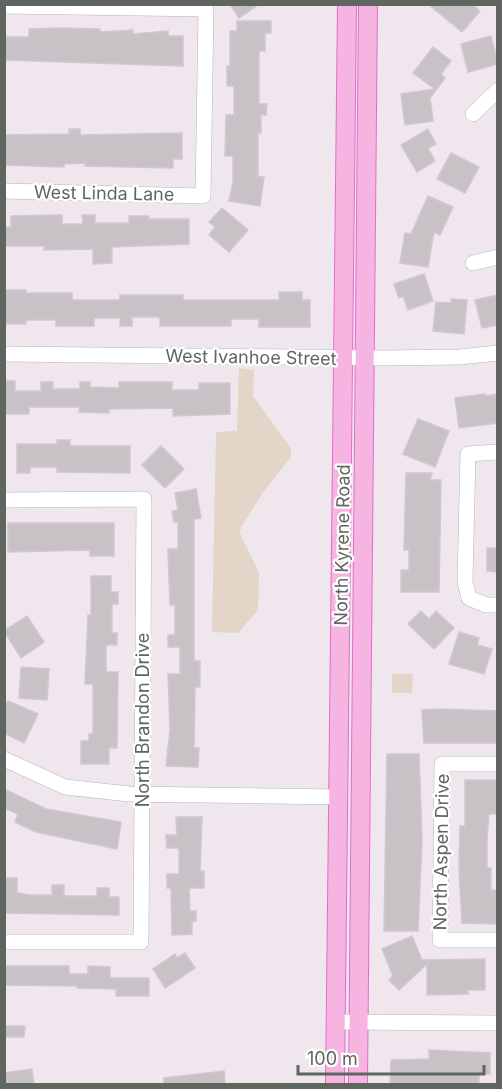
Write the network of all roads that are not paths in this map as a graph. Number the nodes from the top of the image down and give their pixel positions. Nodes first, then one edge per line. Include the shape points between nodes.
1 (347, 4) edge
2 (368, 4) edge
3 (4, 6) edge
4 (498, 90) edge
5 (473, 114) dead end
6 (4, 191) edge
7 (498, 257) edge
8 (473, 263) dead end
9 (498, 353) edge
10 (4, 354) edge
11 (344, 358) junction
12 (366, 358) junction
13 (498, 452) edge
14 (4, 500) edge
15 (498, 605) edge
16 (4, 759) edge
17 (498, 765) edge
18 (142, 795) junction
19 (339, 797) junction
20 (498, 940) edge
21 (4, 942) edge
22 (336, 1022) junction
23 (358, 1023) junction
24 (498, 1023) edge
25 (335, 1084) edge
26 (358, 1084) edge

1 - 11 main road, North Kyrene Road
2 - 12 main road, North Kyrene Road
3 - 6 street, West Linda Lane via 206,9 203,196
4 - 5 street
7 - 8 street
9 - 12 street, West Ivanhoe Street
10 - 11 street, West Ivanhoe Street
11 - 12 street, West Ivanhoe Street
11 - 19 main road, North Kyrene Road
12 - 23 main road, North Kyrene Road
13 - 15 street via 468,454 465,582 469,598
14 - 18 street, North Brandon Drive via 144,498
16 - 18 street via 65,787
17 - 20 street, North Aspen Drive via 442,764 440,940
18 - 19 street
18 - 21 street, North Brandon Drive via 141,942
19 - 22 main road, North Kyrene Road
22 - 23 street
22 - 25 main road, North Kyrene Road
23 - 24 street
23 - 26 main road, North Kyrene Road

